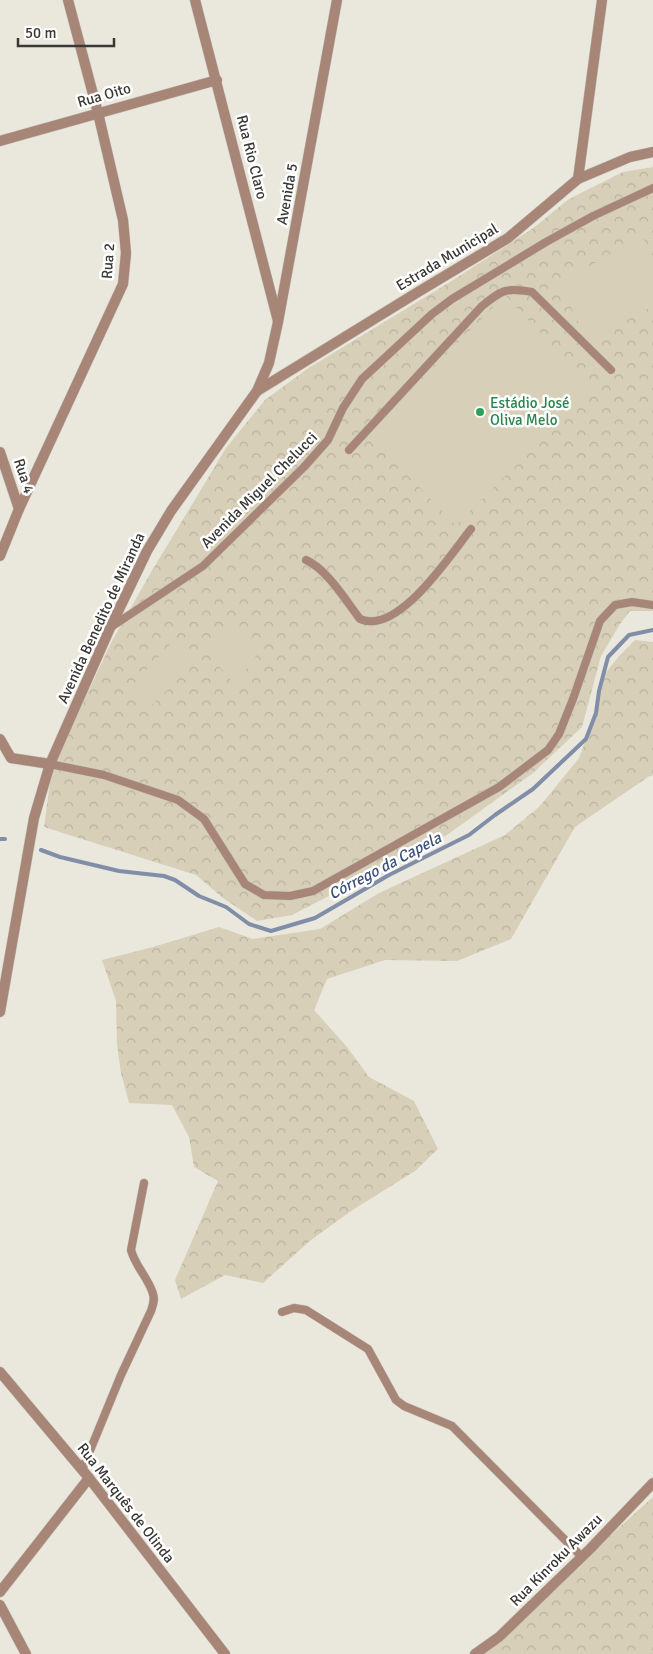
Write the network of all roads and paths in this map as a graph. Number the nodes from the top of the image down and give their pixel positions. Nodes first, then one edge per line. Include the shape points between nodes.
1 (68, 0) edge
2 (195, 0) edge
3 (338, 0) edge
4 (602, 0) edge
5 (217, 80) junction
6 (98, 112) junction
7 (0, 140) edge
8 (653, 152) edge
9 (578, 179) junction
10 (653, 188) edge
11 (278, 322) junction
12 (611, 370) dead end
13 (256, 391) junction
14 (349, 450) dead end
15 (0, 452) edge
16 (19, 509) junction
17 (471, 529) dead end
18 (0, 556) edge
19 (306, 560) dead end
20 (653, 605) edge
21 (110, 628) junction
22 (0, 739) edge
23 (0, 758) edge
24 (11, 758) junction
25 (50, 764) junction
26 (0, 1012) edge
27 (144, 1183) dead end
28 (282, 1312) dead end
29 (0, 1372) edge
30 (82, 1470) junction
31 (89, 1478) junction
32 (653, 1484) edge
33 (582, 1557) junction
34 (0, 1592) edge
35 (0, 1604) edge
36 (26, 1654) edge
37 (225, 1654) edge
38 (475, 1654) edge

1 - 6 street, Rua 2
2 - 5 street, Rua Rio Claro
3 - 11 street, Avenida 5
4 - 9 street
5 - 6 street, Rua Oito
5 - 11 street, Rua Rio Claro
6 - 7 street, Rua Oito
6 - 16 street, Rua 2 via 123,220 126,253 123,284
8 - 9 street, Estrada Municipal via 630,157
9 - 13 street, Estrada Municipal via 508,238
10 - 21 lane, Avenida Miguel Chelucci via 546,242 432,314 362,379 328,440 304,467 203,566
11 - 13 street, Avenida 5 via 269,363
12 - 14 lane via 532,292 515,289 500,292 482,306
13 - 21 street, Avenida Benedito de Miranda via 170,512
15 - 16 street, Rua 4
16 - 18 street, Rua 2
17 - 19 lane via 413,601 380,620 367,622 360,619 331,581
20 - 25 lane via 632,602 615,605 600,621 559,734 548,750 499,787 313,890 290,896 264,895 245,884 204,819 178,800 104,775
21 - 25 street, Avenida Benedito de Miranda
22 - 24 street
23 - 24 street
24 - 25 street
25 - 26 street, Avenida Benedito de Miranda via 34,818
27 - 30 lane via 131,1250 154,1300
28 - 33 lane via 294,1308 306,1310 368,1349 396,1400 452,1426
29 - 30 street, Rua Marquês de Olinda
30 - 31 street, Rua Marquês de Olinda
31 - 34 street
31 - 37 street, Rua Marquês de Olinda
32 - 33 street, Rua Kinroku Awazu
33 - 38 street, Rua Kinroku Awazu via 499,1637
35 - 36 street

